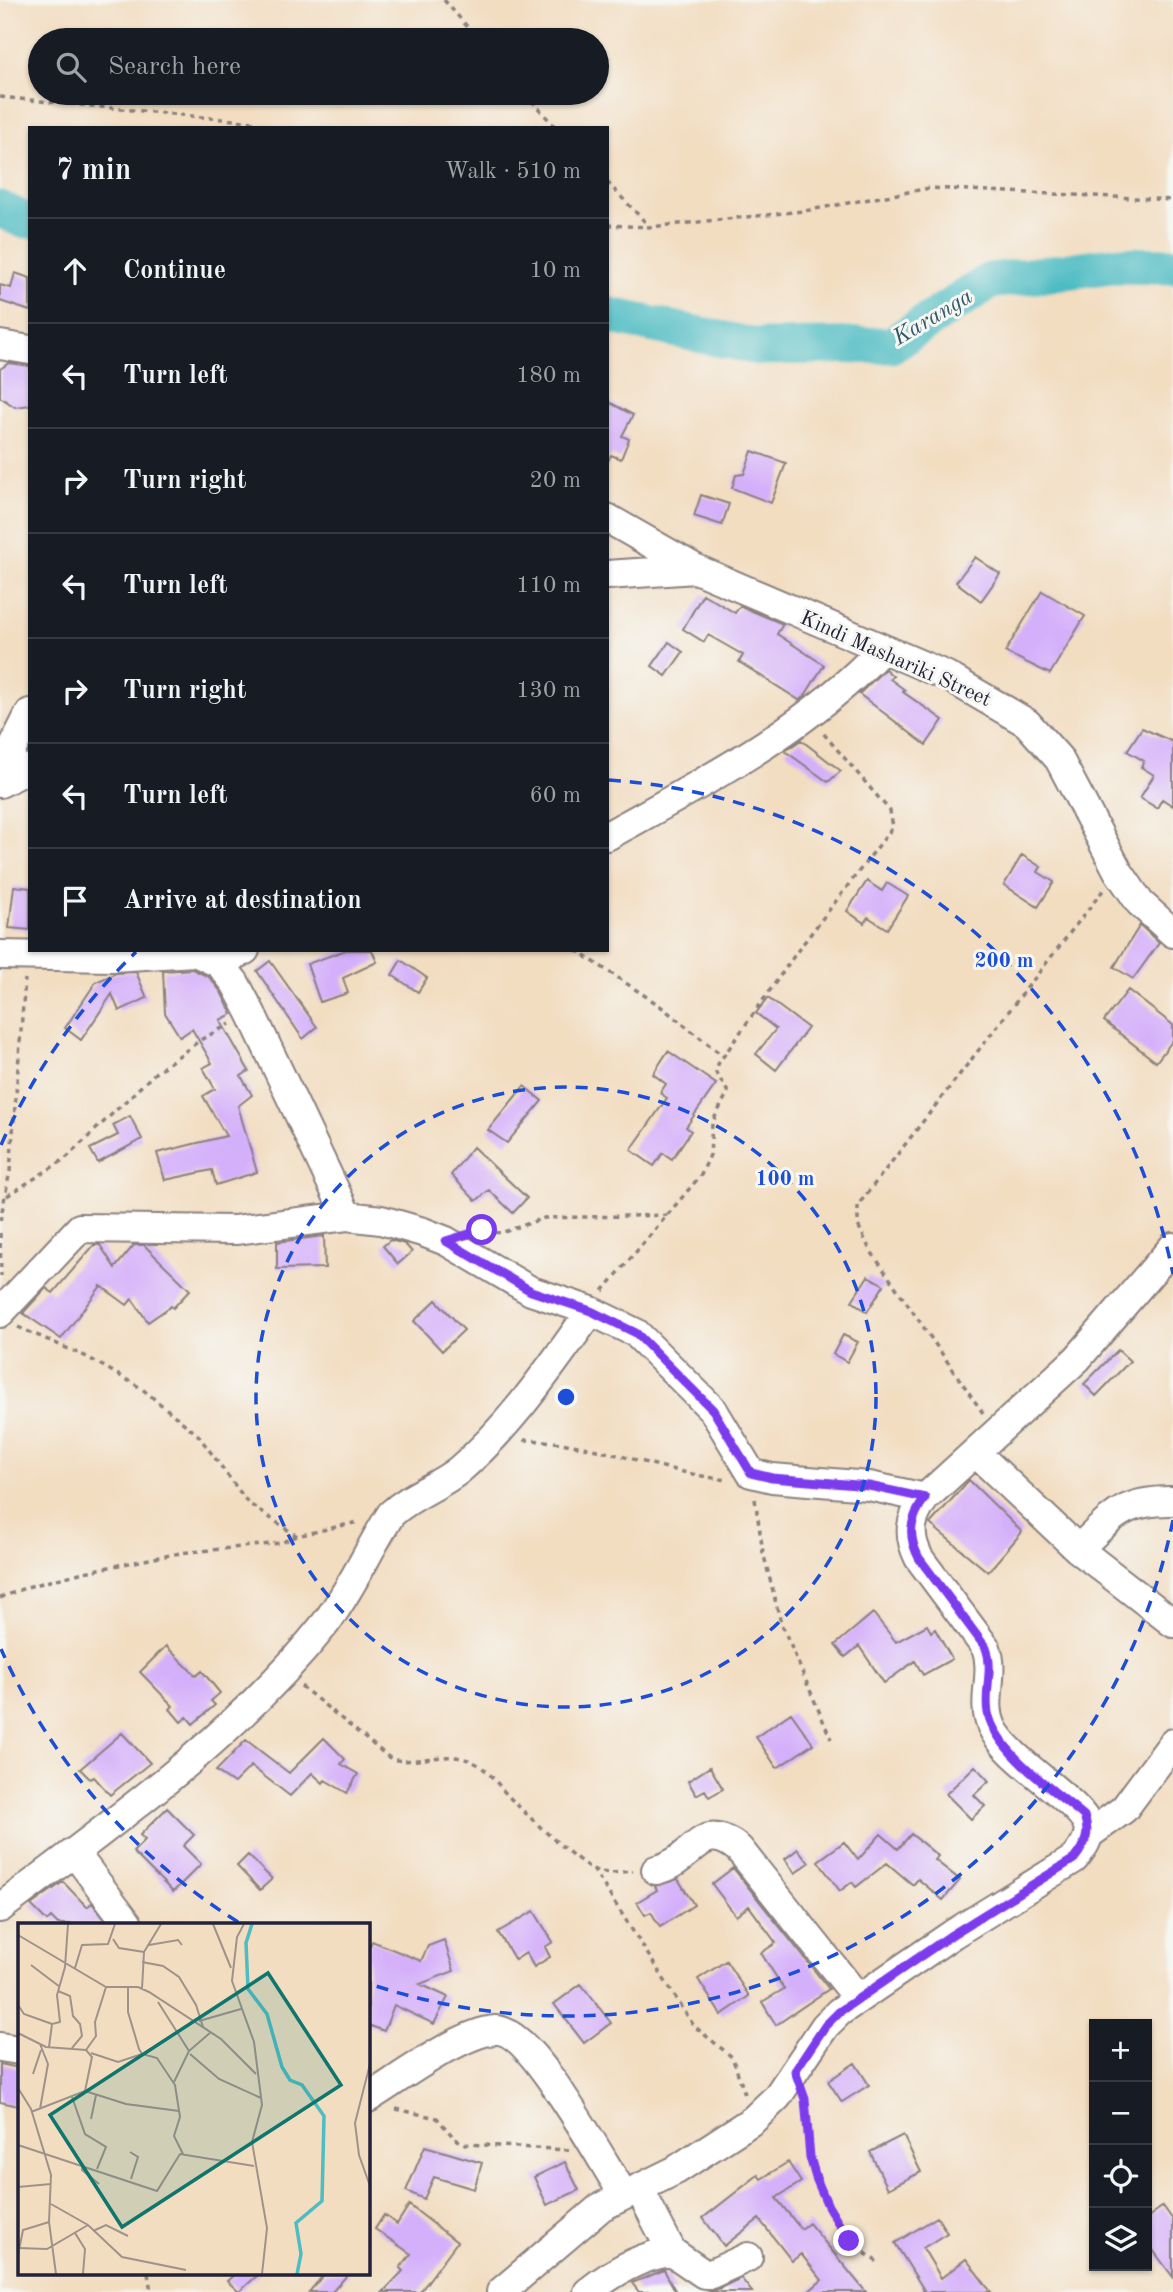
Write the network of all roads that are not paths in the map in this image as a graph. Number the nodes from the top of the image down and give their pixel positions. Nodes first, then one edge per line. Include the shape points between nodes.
1 (0, 345) edge
2 (28, 350) edge
3 (609, 520) edge
4 (696, 569) junction
5 (609, 575) edge
6 (883, 649) junction
7 (21, 718) edge
8 (28, 769) edge
9 (0, 773) edge
10 (0, 783) edge
11 (609, 835) edge
12 (1173, 933) edge
13 (181, 952) edge
14 (197, 952) edge
15 (241, 952) edge
16 (0, 955) edge
17 (220, 964) junction
18 (347, 1216) junction
19 (1173, 1247) edge
20 (587, 1310) junction
21 (5, 1319) edge
22 (976, 1453) junction
23 (925, 1498) junction
24 (1173, 1501) edge
25 (1078, 1549) junction
26 (1173, 1623) edge
27 (1173, 1743) edge
28 (1088, 1835) junction
29 (74, 1852) junction
30 (656, 1870) road end
31 (0, 1908) edge
32 (127, 1923) edge
33 (858, 1998) junction
34 (0, 2047) edge
35 (18, 2050) edge
36 (377, 2103) edge
37 (676, 2170) junction
38 (631, 2192) junction
39 (659, 2224) junction
40 (671, 2252) junction
41 (748, 2257) dead end
42 (511, 2290) edge
43 (588, 2292) edge

1 - 2 street
3 - 4 street, Kindi Mashariki Street
4 - 5 street
4 - 6 street, Kindi Mashariki Street
6 - 11 street via 808,717
6 - 12 street, Kindi Mashariki Street via 957,681 1027,723 1059,759 1140,904
7 - 9 street
8 - 10 street
13 - 16 street via 112,957
14 - 17 street
15 - 17 street
17 - 18 street via 251,1013
18 - 20 street via 381,1220 446,1241 531,1291
18 - 21 street via 235,1230 79,1228
19 - 22 street via 1077,1359
20 - 23 street via 636,1333 713,1410 752,1478 869,1486
20 - 29 street via 545,1374 490,1440 458,1471 391,1514 326,1623 282,1671 209,1744
22 - 23 street
22 - 25 street
23 - 28 street via 914,1513 911,1543 986,1648 990,1658 987,1709 992,1726 1017,1759 1084,1816
24 - 25 street via 1129,1505
25 - 26 street
27 - 28 street via 1124,1809
28 - 33 street via 1074,1859
29 - 31 street
29 - 32 street
30 - 33 street via 680,1861 705,1839 721,1836 738,1849
33 - 37 street via 825,2026 777,2097 752,2120
34 - 35 street
36 - 38 street via 475,2035 506,2032 529,2050 598,2157
37 - 38 street
37 - 39 street
38 - 39 street
38 - 42 street via 576,2226
39 - 40 street
40 - 41 street via 704,2274
40 - 43 street via 633,2264

